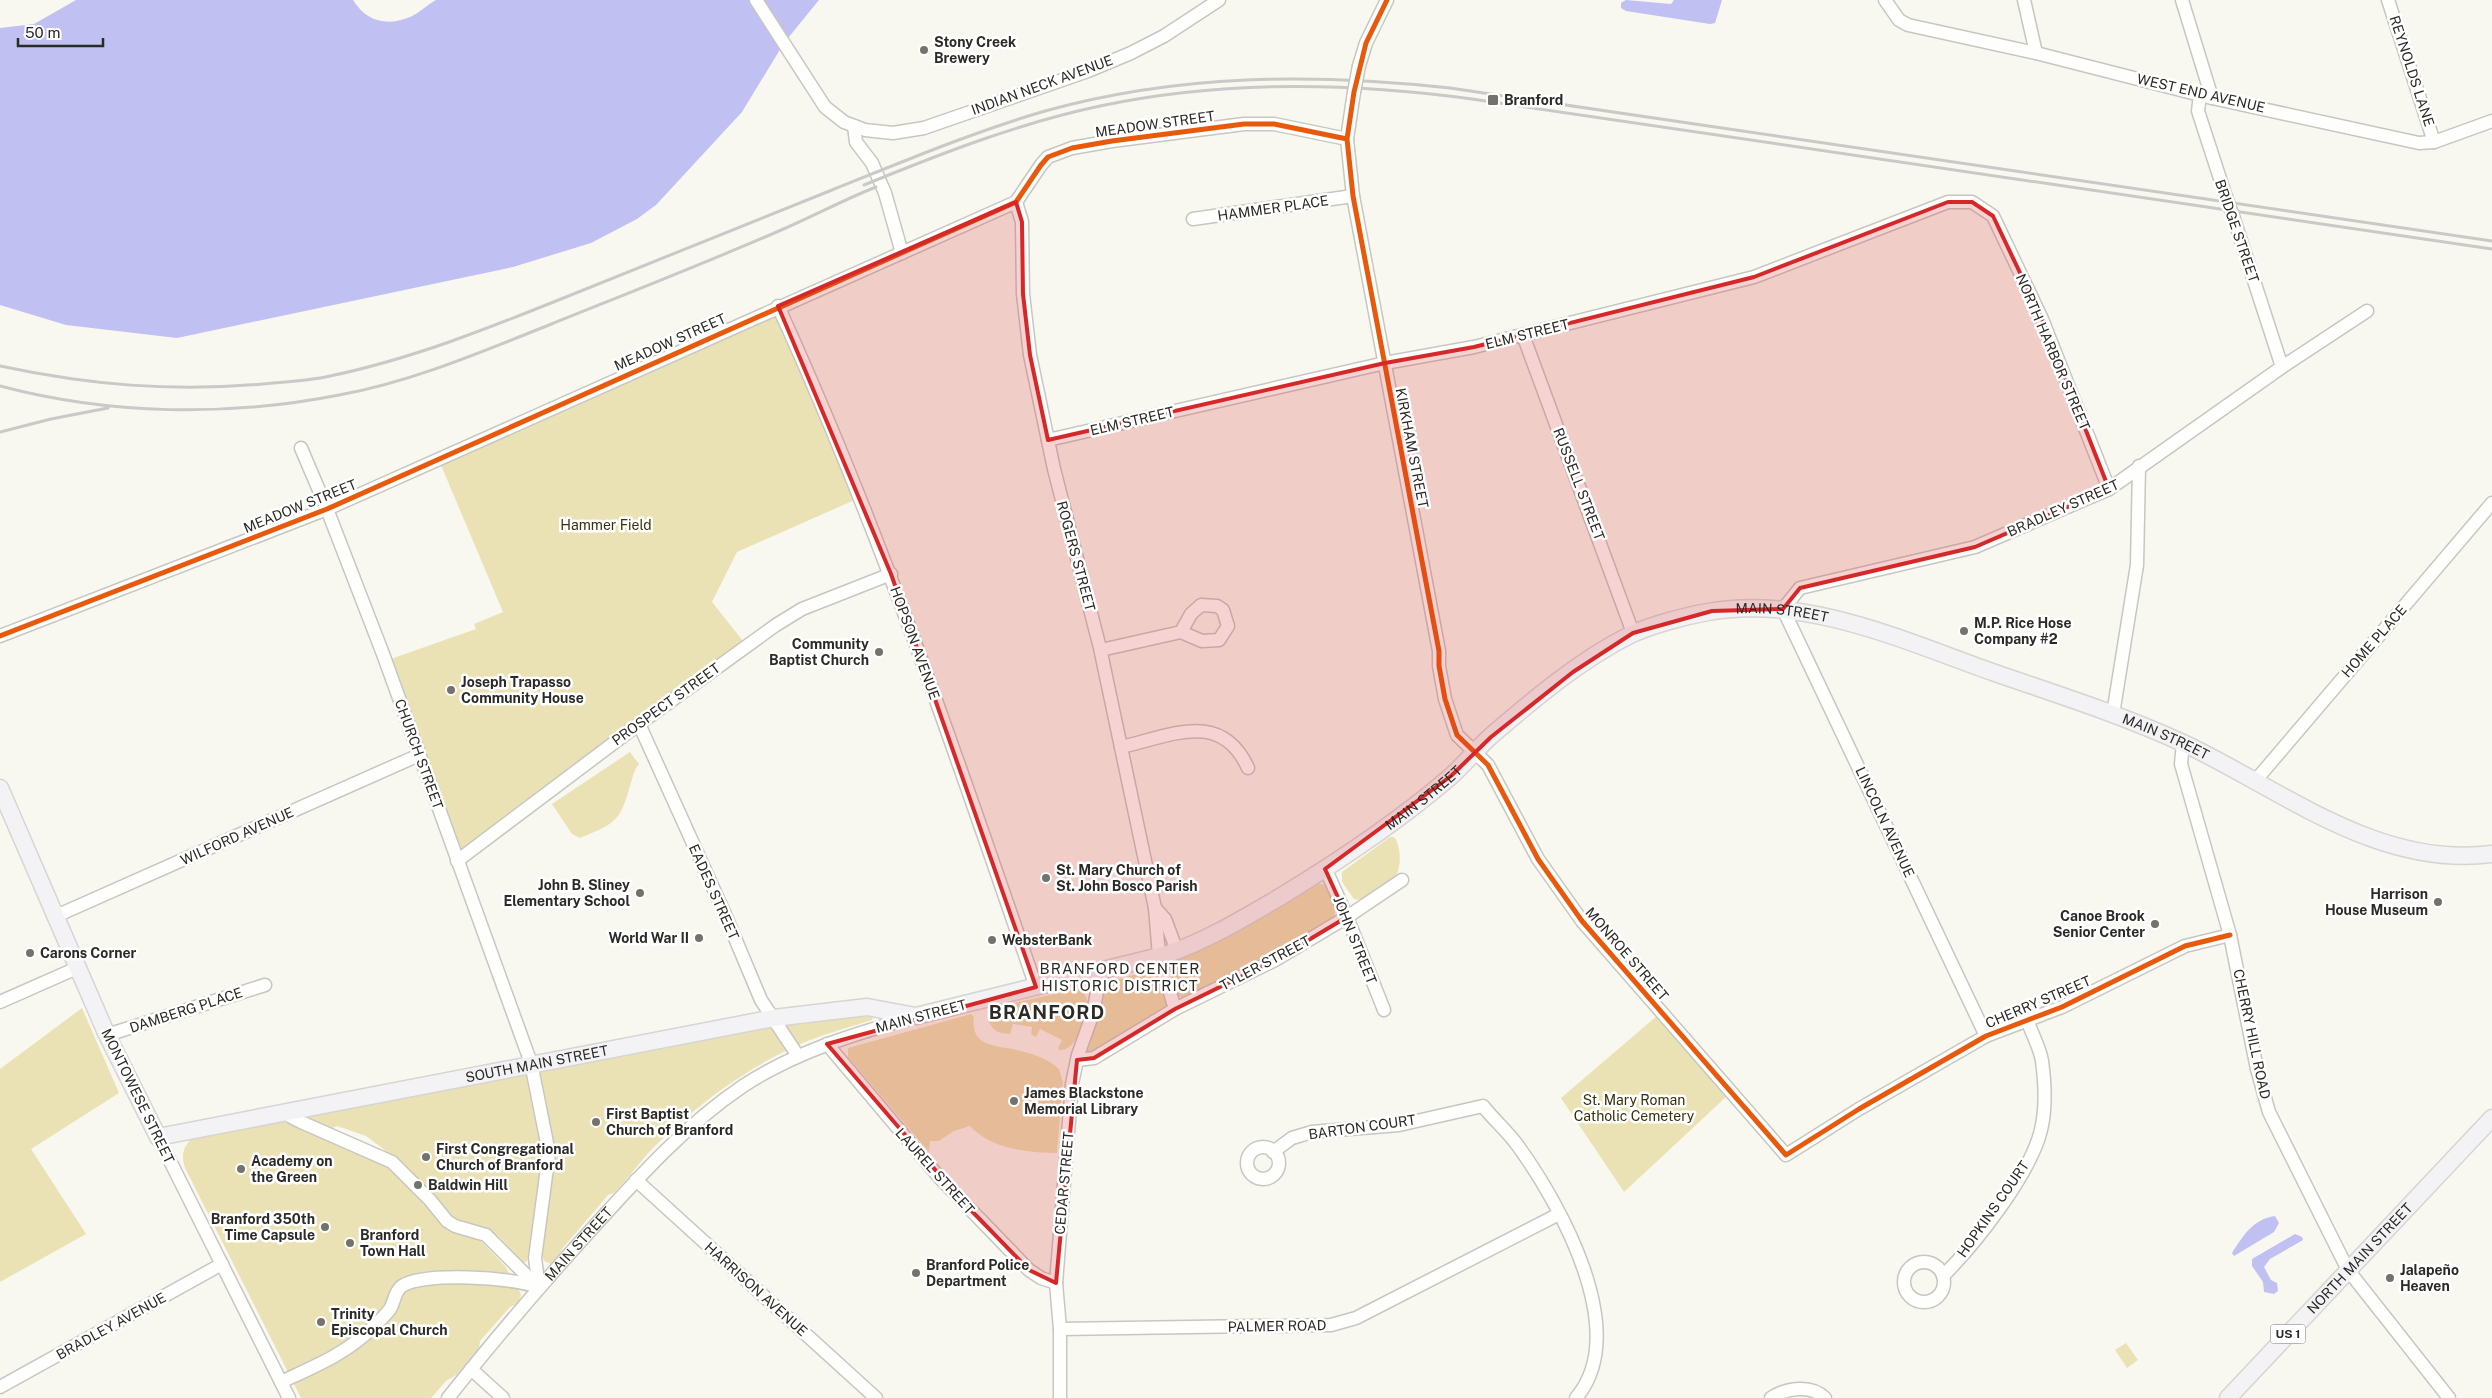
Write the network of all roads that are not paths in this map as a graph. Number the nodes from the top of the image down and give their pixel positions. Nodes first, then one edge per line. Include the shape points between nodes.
1 (756, 0) edge
2 (1219, 0) edge
3 (1387, 0) edge
4 (1885, 0) edge
5 (2024, 0) edge
6 (2182, 0) edge
7 (2388, 0) edge
8 (2036, 53) junction
9 (2206, 96) junction
10 (2492, 121) edge
11 (854, 126) junction
12 (1347, 139) junction
13 (2434, 142) junction
14 (1353, 196) junction
15 (1016, 202) junction
16 (1993, 216) joint
17 (1193, 220) dead end
18 (902, 253) junction
19 (778, 306) junction
20 (2367, 311) dead end
21 (1523, 335) junction
22 (1385, 363) junction
23 (2282, 367) junction
24 (1048, 440) junction
25 (301, 448) dead end
26 (2139, 466) junction
27 (2109, 489) junction
28 (2492, 503) edge
29 (327, 509) junction
30 (891, 574) junction
31 (1783, 609) junction
32 (1180, 632) dead end
33 (1633, 634) junction
34 (0, 636) edge
35 (1101, 650) junction
36 (2113, 714) junction
37 (638, 724) junction
38 (2183, 743) junction
39 (1120, 747) junction
40 (1474, 753) junction
41 (419, 755) junction
42 (1248, 768) dead end
43 (2256, 780) junction
44 (1, 792) edge
45 (2492, 854) edge
46 (457, 861) junction
47 (1326, 870) junction
48 (1402, 880) dead end
49 (1155, 908) junction
50 (56, 916) junction
51 (1347, 917) junction
52 (2230, 935) junction
53 (1177, 951) junction
54 (1159, 956) junction
55 (77, 968) junction
56 (1101, 971) junction
57 (265, 985) dead end
58 (1036, 987) junction
59 (0, 1002) edge
60 (1175, 1009) junction
61 (1384, 1010) dead end
62 (916, 1016) junction
63 (774, 1018) junction
64 (2028, 1022) junction
65 (107, 1035) junction
66 (1986, 1036) junction
67 (827, 1044) junction
68 (798, 1056) junction
69 (1077, 1060) junction
70 (531, 1063) junction
71 (286, 1111) junction
72 (2492, 1118) edge
73 (158, 1136) junction
74 (1273, 1152) dead end
75 (1786, 1155) joint
76 (636, 1180) junction
77 (1559, 1214) junction
78 (222, 1264) junction
79 (2348, 1270) junction
80 (1943, 1276) dead end
81 (1056, 1283) junction
82 (539, 1288) junction
83 (1060, 1329) junction
84 (471, 1370) junction
85 (281, 1382) junction
86 (0, 1388) edge
87 (289, 1398) edge
88 (448, 1398) edge
89 (503, 1398) edge
90 (876, 1398) edge
91 (1060, 1398) edge
92 (1576, 1398) edge
93 (1771, 1398) edge
94 (1824, 1398) edge
95 (2228, 1398) edge
96 (2449, 1398) edge

1 - 11 street, INDIAN NECK AVENUE via 825,107
2 - 11 street, INDIAN NECK AVENUE via 1164,36 1088,71 916,130 893,133
3 - 12 street, KIRKHAM STREET, bridge via 1366,43 1359,66
4 - 8 street, WEST END AVENUE via 1899,20 1908,25
5 - 8 street
6 - 9 street, BRIDGE STREET
7 - 13 street, REYNOLDS LANE
8 - 9 street, WEST END AVENUE
9 - 13 street, WEST END AVENUE via 2400,139
9 - 23 street, BRIDGE STREET, bridge via 2198,111
10 - 13 street, WEST END AVENUE
11 - 18 street via 856,142 872,163 885,193
12 - 14 street, KIRKHAM STREET
12 - 15 street, MEADOW STREET via 1274,124 1244,124 1088,145 1048,157
14 - 17 street, HAMMER PLACE
14 - 22 street, KIRKHAM STREET
15 - 18 street, MEADOW STREET
15 - 24 street, ROGERS STREET via 1022,222 1023,294 1030,355
16 - 21 street, ELM STREET via 1972,202 1948,202 1754,277
16 - 27 street, NORTH HARBOR STREET via 2042,319
18 - 19 street, MEADOW STREET
19 - 29 street, MEADOW STREET
19 - 30 street, HOPSON AVENUE
20 - 23 street, BRADLEY STREET
21 - 22 street, ELM STREET
21 - 33 street, RUSSELL STREET
22 - 24 street, ELM STREET
22 - 40 street, KIRKHAM STREET via 1439,651 1445,699 1457,735
23 - 26 street, BRADLEY STREET
24 - 35 street, ROGERS STREET
25 - 29 street, CHURCH STREET
26 - 27 street, BRADLEY STREET via 2124,481
26 - 36 street via 2137,565
27 - 31 street, BRADLEY STREET via 1974,547 1800,588
28 - 43 street, HOME PLACE
29 - 34 street, MEADOW STREET
29 - 41 street, CHURCH STREET
30 - 37 street, PROSPECT STREET via 802,610 776,625
30 - 58 street, HOPSON AVENUE
31 - 33 main road, MAIN STREET via 1712,611
31 - 36 main road, MAIN STREET via 1883,634
31 - 66 street, LINCOLN AVENUE
32 - 35 street
33 - 40 main road, MAIN STREET via 1573,672
35 - 39 street, ROGERS STREET
36 - 38 main road, MAIN STREET
37 - 46 street, PROSPECT STREET
37 - 63 street, EADES STREET via 761,1000
38 - 43 main road, MAIN STREET
38 - 52 street, CHERRY HILL ROAD via 2181,764
39 - 42 street via 1190,731 1206,731 1230,740
39 - 49 street, ROGERS STREET
40 - 47 main road, MAIN STREET via 1430,793
40 - 75 street, MONROE STREET via 1488,765 1538,858 1582,921
41 - 46 street, CHURCH STREET
41 - 50 street, WILFORD AVENUE
43 - 45 main road, MAIN STREET via 2319,815 2382,843 2437,855
44 - 50 main road, MONTOWESE STREET
46 - 70 street, CHURCH STREET
47 - 51 street, JOHN STREET
47 - 53 main road, MAIN STREET via 1231,925
48 - 51 street, TYLER STREET
49 - 53 street, ROGERS STREET via 1165,919
49 - 54 street, ROGERS STREET
50 - 55 main road, MONTOWESE STREET
51 - 60 street, TYLER STREET via 1276,960
51 - 61 street, JOHN STREET
52 - 64 street, CHERRY STREET via 2185,946
52 - 79 street, CHERRY HILL ROAD via 2269,1112
53 - 54 main road, MAIN STREET
54 - 56 main road, MAIN STREET
54 - 60 street, ROGERS STREET
55 - 59 street
55 - 65 main road, MONTOWESE STREET
56 - 58 main road, MAIN STREET
56 - 69 street, CEDAR STREET via 1093,1013
57 - 65 street, DAMBERG PLACE
58 - 62 main road, MAIN STREET
60 - 69 street, TYLER STREET via 1094,1058
62 - 63 main road, SOUTH MAIN STREET via 867,1007
62 - 67 street, MAIN STREET
63 - 68 street, EADES STREET
63 - 70 main road, SOUTH MAIN STREET
64 - 66 street, CHERRY STREET
64 - 80 street, HOPKINS COURT via 2042,1060 2044,1103 2041,1130 2033,1152 1998,1208
65 - 73 main road, MONTOWESE STREET
66 - 75 street, CHERRY STREET
67 - 68 street, MAIN STREET
67 - 81 street, LAUREL STREET via 962,1201 1029,1270
68 - 76 street, MAIN STREET via 744,1086 706,1113
69 - 81 street, CEDAR STREET via 1072,1084
70 - 71 main road, SOUTH MAIN STREET
70 - 82 street, CHURCH STREET via 549,1152 535,1258
71 - 73 main road, SOUTH MAIN STREET
71 - 82 street via 301,1122 392,1162 447,1221 486,1235
72 - 79 main road, NORTH MAIN STREET / US 1
73 - 78 street, MONTOWESE STREET
74 - 77 street, BARTON COURT via 1292,1138 1312,1132 1399,1125 1483,1106 1517,1144
76 - 82 street, MAIN STREET
76 - 90 street, HARRISON AVENUE
77 - 83 street, PALMER ROAD via 1356,1318 1331,1325
77 - 92 street via 1580,1258 1598,1326 1591,1372
78 - 85 street, MONTOWESE STREET
78 - 86 street, BRADLEY AVENUE
79 - 95 main road, NORTH MAIN STREET / US 1
79 - 96 street, CHERRY HILL ROAD
81 - 83 street, CEDAR STREET
82 - 84 street, MAIN STREET
82 - 85 street via 507,1279 430,1278 409,1282 397,1290 386,1313 351,1346
83 - 91 street, CEDAR STREET
84 - 88 street, MAIN STREET
84 - 89 street
85 - 87 street, MONTOWESE STREET
93 - 94 street via 1799,1388 1820,1393

